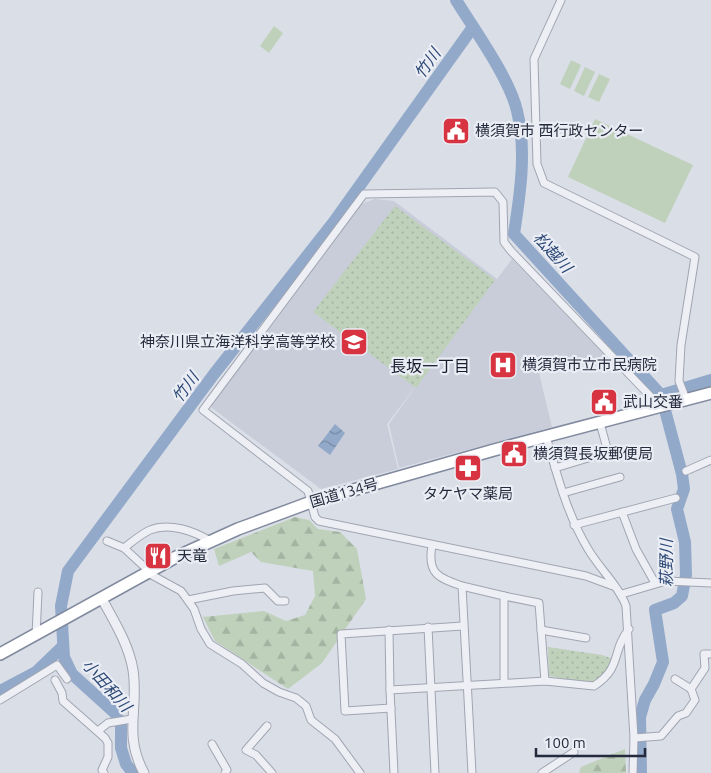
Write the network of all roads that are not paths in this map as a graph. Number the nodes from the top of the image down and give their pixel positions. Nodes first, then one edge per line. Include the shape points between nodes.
1 (561, 0) edge
2 (711, 393) edge
3 (686, 400) junction
4 (661, 406) junction
5 (600, 423) junction
6 (546, 436) junction
7 (711, 459) edge
8 (711, 464) edge
9 (555, 468) junction
10 (686, 471) dead end
11 (620, 477) dead end
12 (563, 493) junction
13 (676, 498) dead end
14 (311, 502) junction
15 (622, 512) junction
16 (574, 526) junction
17 (107, 541) dead end
18 (210, 541) junction
19 (432, 546) junction
20 (124, 548) junction
21 (149, 573) junction
22 (655, 584) junction
23 (711, 585) edge
24 (462, 586) junction
25 (613, 586) junction
26 (38, 592) dead end
27 (622, 594) junction
28 (504, 596) junction
29 (102, 599) junction
30 (188, 600) junction
31 (285, 602) dead end
32 (463, 626) junction
33 (428, 627) junction
34 (629, 629) junction
35 (389, 630) junction
36 (541, 630) junction
37 (36, 635) junction
38 (586, 638) dead end
39 (0, 654) edge
40 (711, 654) edge
41 (67, 679) dead end
42 (674, 679) dead end
43 (55, 680) dead end
44 (545, 681) junction
45 (504, 683) junction
46 (466, 686) junction
47 (429, 688) junction
48 (691, 689) junction
49 (390, 690) junction
50 (0, 700) edge
51 (391, 708) junction
52 (132, 719) junction
53 (266, 726) dead end
54 (98, 731) junction
55 (637, 738) junction
56 (212, 744) dead end
57 (574, 752) dead end
58 (104, 773) edge
59 (144, 773) edge
60 (225, 773) edge
61 (272, 773) edge
62 (360, 773) edge
63 (394, 773) edge
64 (435, 773) edge
65 (472, 773) edge
66 (542, 773) edge
67 (633, 773) edge

1 - 3 street via 534,59 537,164 544,183 695,257 681,345 680,381
2 - 3 highway, 国道134号
3 - 4 highway, 国道134号
4 - 5 highway, 国道134号
4 - 14 street via 504,242 504,202 495,192 364,194 203,410 308,491
5 - 6 highway, 国道134号
5 - 9 street via 608,452
6 - 9 street
6 - 14 highway, 国道134号
7 - 8 street
7 - 10 street
9 - 12 street
11 - 12 street
12 - 16 street
13 - 15 street
14 - 18 highway, 国道134号
14 - 19 street via 319,521
15 - 16 street
15 - 22 street via 636,549
16 - 25 street
17 - 20 street
18 - 20 street via 198,534 169,527 152,529
18 - 21 highway, 国道134号
19 - 24 street via 429,562 433,569 441,578
19 - 25 street via 477,552 586,576
20 - 21 street
21 - 29 highway, 国道134号
21 - 30 street via 181,591
22 - 23 street via 678,581
22 - 27 street
24 - 28 street
24 - 32 street
25 - 27 street
26 - 37 street
27 - 34 street
28 - 36 street via 539,603
28 - 45 street
29 - 37 highway, 国道134号
29 - 52 street via 120,631 130,659 134,684
30 - 31 street via 265,588 278,601
30 - 62 street via 210,644 263,682 306,706 311,720 335,739
32 - 33 street
32 - 46 street
33 - 35 street
33 - 47 street
34 - 44 street via 611,672 594,686
34 - 55 street
35 - 49 street
35 - 51 street via 342,634 345,711
36 - 38 street
36 - 44 street
37 - 39 highway, 国道134号
40 - 48 street via 704,654 705,668
41 - 50 street via 57,665
42 - 48 street
43 - 54 street via 64,701
44 - 45 street
45 - 46 street
46 - 47 street
46 - 65 street
47 - 49 street
47 - 64 street
48 - 55 street via 695,700 661,736
49 - 51 street
51 - 63 street
52 - 54 street via 108,723
52 - 59 street via 132,740
53 - 61 street via 246,750 256,755
54 - 58 street via 108,743
55 - 67 street
56 - 60 street via 227,770
57 - 66 street

